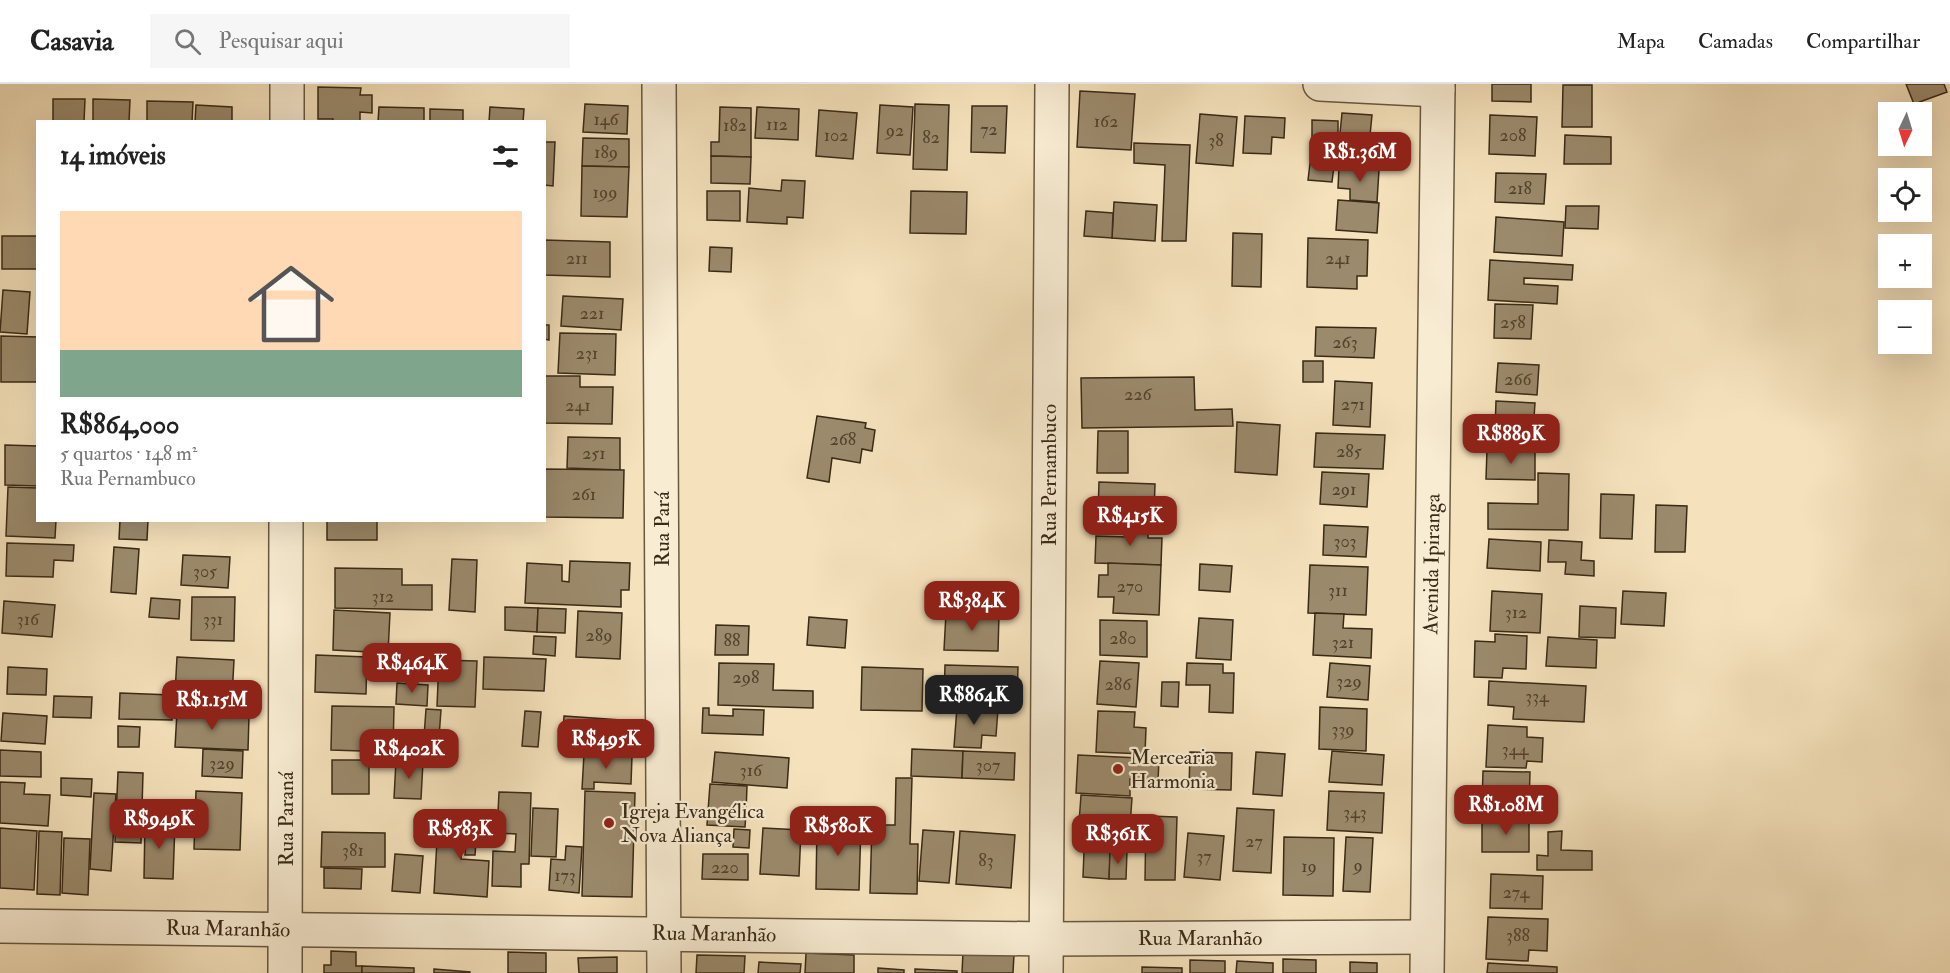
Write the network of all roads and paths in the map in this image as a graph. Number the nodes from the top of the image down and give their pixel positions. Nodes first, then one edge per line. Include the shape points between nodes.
1 (287, 84) edge
2 (659, 84) edge
3 (1052, 84) edge
4 (1320, 84) edge
5 (1438, 87) edge
6 (287, 120) edge
7 (286, 522) edge
8 (0, 926) edge
9 (285, 930) junction
10 (665, 934) junction
11 (1428, 937) junction
12 (1047, 939) junction
13 (285, 973) edge
14 (664, 973) edge
15 (1046, 973) edge
16 (1427, 973) edge

1 - 6 street
2 - 10 street, Rua Pará
3 - 12 street, Rua Pernambuco
4 - 5 street
5 - 11 street, Avenida Ipiranga
7 - 9 street, Rua Paraná
8 - 9 street, Rua Maranhão
9 - 10 street, Rua Maranhão
9 - 13 street, Rua Paraná
10 - 12 street, Rua Maranhão
10 - 14 street, Rua Pará
11 - 12 street, Rua Maranhão
11 - 16 street, Avenida Ipiranga
12 - 15 street, Rua Pernambuco

